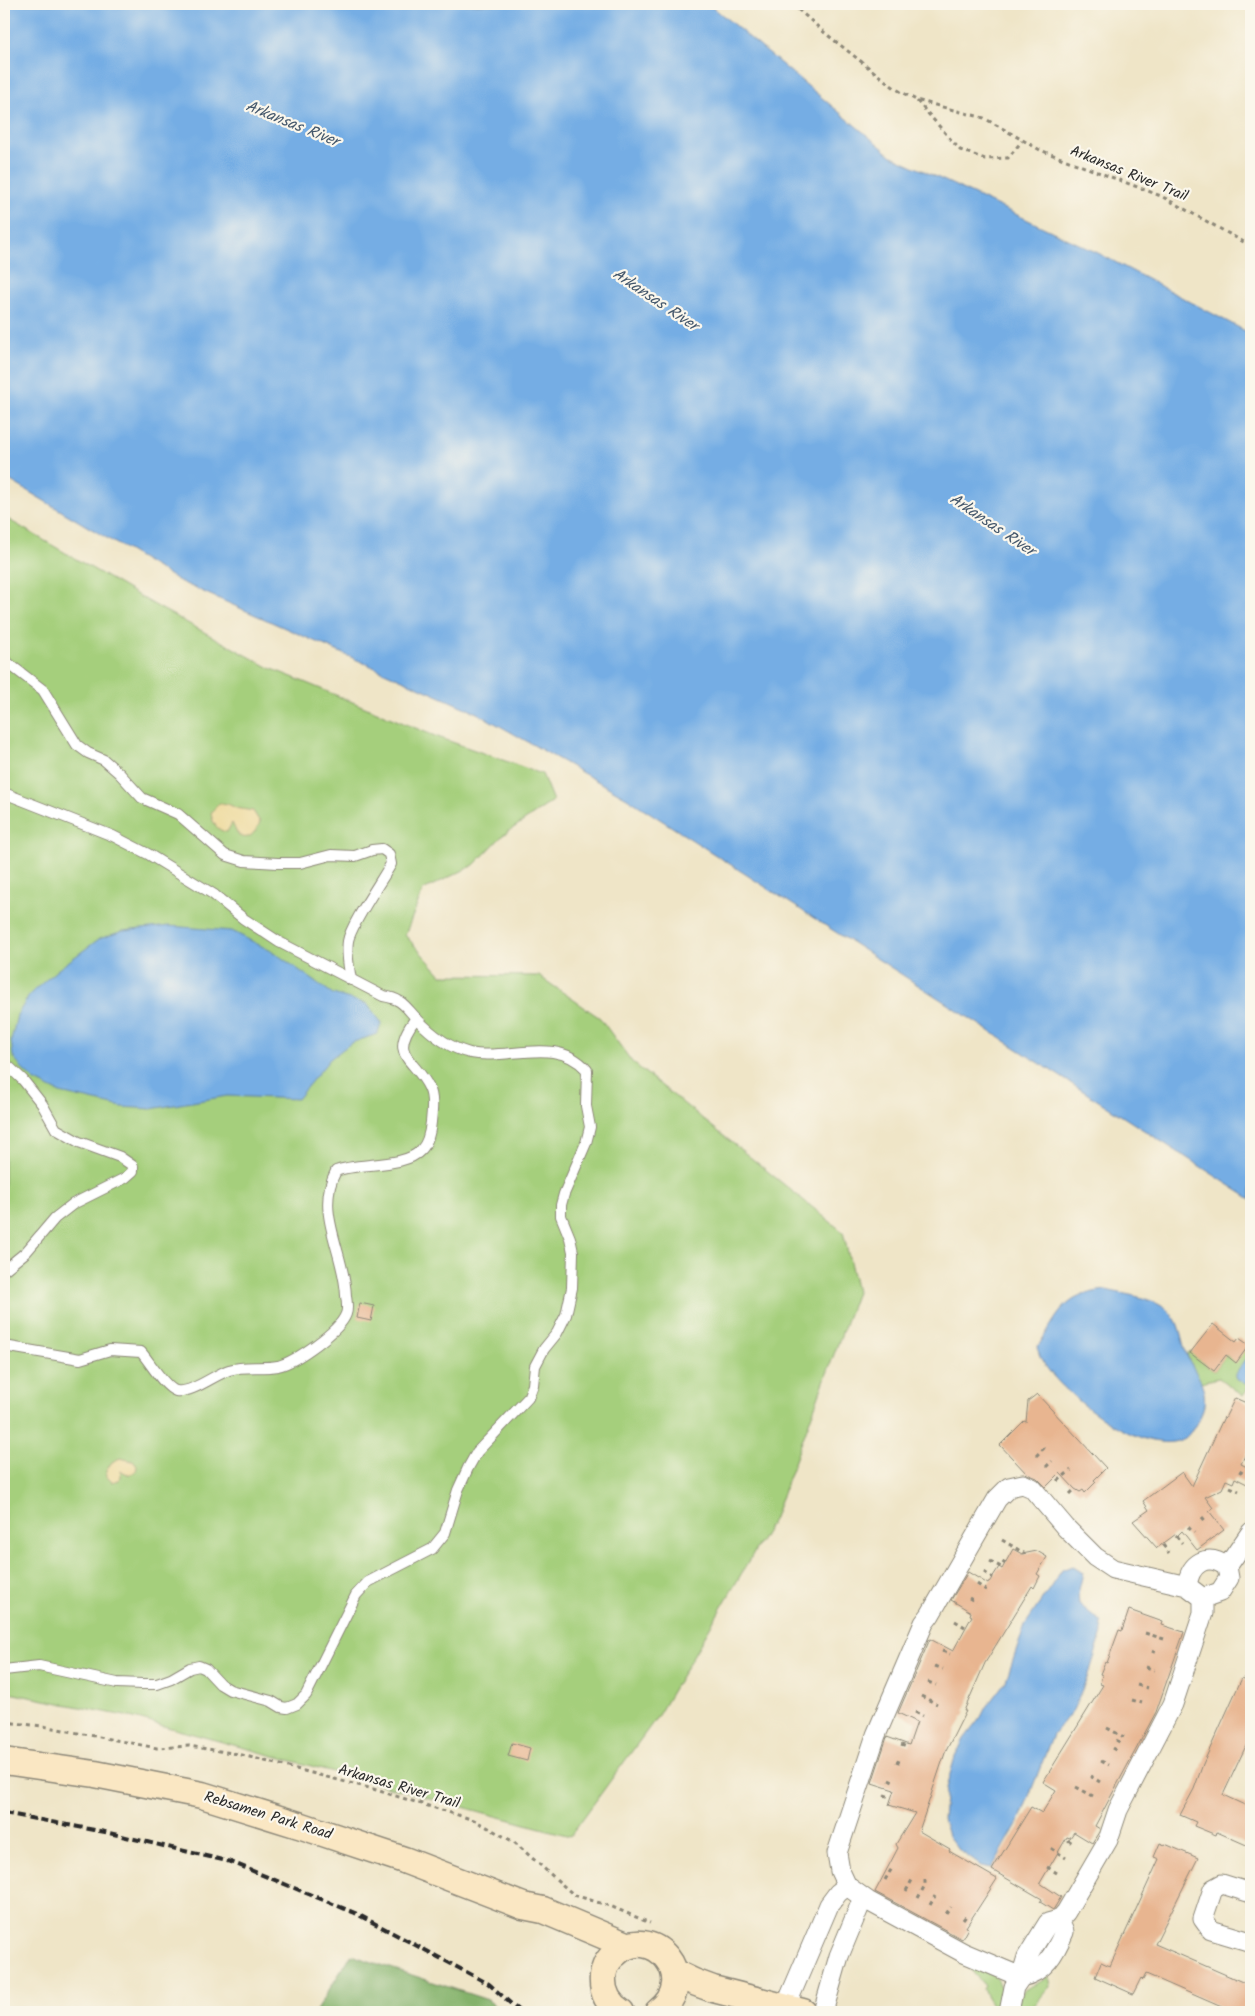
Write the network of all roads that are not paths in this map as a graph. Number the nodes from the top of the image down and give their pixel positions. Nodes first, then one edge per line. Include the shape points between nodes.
1 (4, 660) edge
2 (4, 793) edge
3 (351, 980) junction
4 (416, 1018) junction
5 (4, 1062) edge
6 (4, 1270) edge
7 (4, 1346) edge
8 (1251, 1532) edge
9 (1227, 1567) junction
10 (1187, 1586) junction
11 (1202, 1598) junction
12 (4, 1670) edge
13 (4, 1761) edge
14 (847, 1886) junction
15 (1251, 1893) edge
16 (863, 1898) junction
17 (523, 1906) junction
18 (1251, 1942) edge
19 (626, 1946) junction
20 (812, 1946) junction
21 (839, 1956) junction
22 (604, 1968) junction
23 (675, 1973) junction
24 (1021, 1977) junction
25 (788, 2009) edge
26 (660, 2011) edge
27 (621, 2012) edge
28 (823, 2012) edge
29 (1009, 2012) edge

1 - 3 lane via 43,690 77,745 104,760 142,798 178,814 224,855 244,860 300,863 331,855 355,856 372,850 389,854 391,864 348,939
2 - 3 lane via 114,836 148,854 213,894 278,942
3 - 4 lane via 383,996 395,998
4 - 7 lane via 405,1037 404,1051 430,1089 429,1136 420,1151 408,1158 336,1170 331,1181 329,1220 346,1280 347,1312 334,1330 289,1362 228,1370 187,1390 176,1391 165,1384 141,1352 110,1350 80,1359
4 - 12 lane via 450,1046 471,1053 535,1050 557,1053 581,1062 587,1070 586,1106 590,1127 564,1194 560,1216 570,1238 574,1261 566,1315 535,1366 528,1398 472,1460 458,1490 445,1533 432,1549 368,1582 356,1595 306,1695 288,1708 230,1690 199,1666 158,1684 117,1683 39,1666
5 - 6 lane via 42,1104 56,1129 133,1166 133,1171 125,1178 73,1204 55,1218 26,1252
8 - 9 street
9 - 10 street via 1219,1561 1201,1561 1188,1575
9 - 11 street via 1229,1578 1220,1592
10 - 11 street
10 - 14 street via 1113,1569 1095,1557 1066,1528 1032,1488 1023,1484 1009,1487 997,1499 924,1623 876,1735 837,1852
11 - 24 street via 1203,1613 1173,1704 1118,1810 1108,1840 1059,1920 1064,1932 1039,1971
13 - 17 street, Rebsamen Park Road via 96,1774 202,1796 404,1860
14 - 16 street
14 - 20 street via 829,1905
15 - 18 street via 1222,1884 1213,1889 1203,1918 1211,1930
16 - 21 street
16 - 24 street via 964,1953
17 - 19 street, Rebsamen Park Road via 543,1910
17 - 22 street, Rebsamen Park Road via 538,1918 581,1941
19 - 22 street
19 - 23 street, Rebsamen Park Road via 649,1946 659,1950 667,1957
20 - 21 street
20 - 25 street
21 - 28 street
22 - 27 street via 602,1984 605,1994 610,2004
23 - 25 street via 713,1989
23 - 26 street via 675,1988
24 - 29 street via 1014,1987
25 - 26 street via 689,2000

